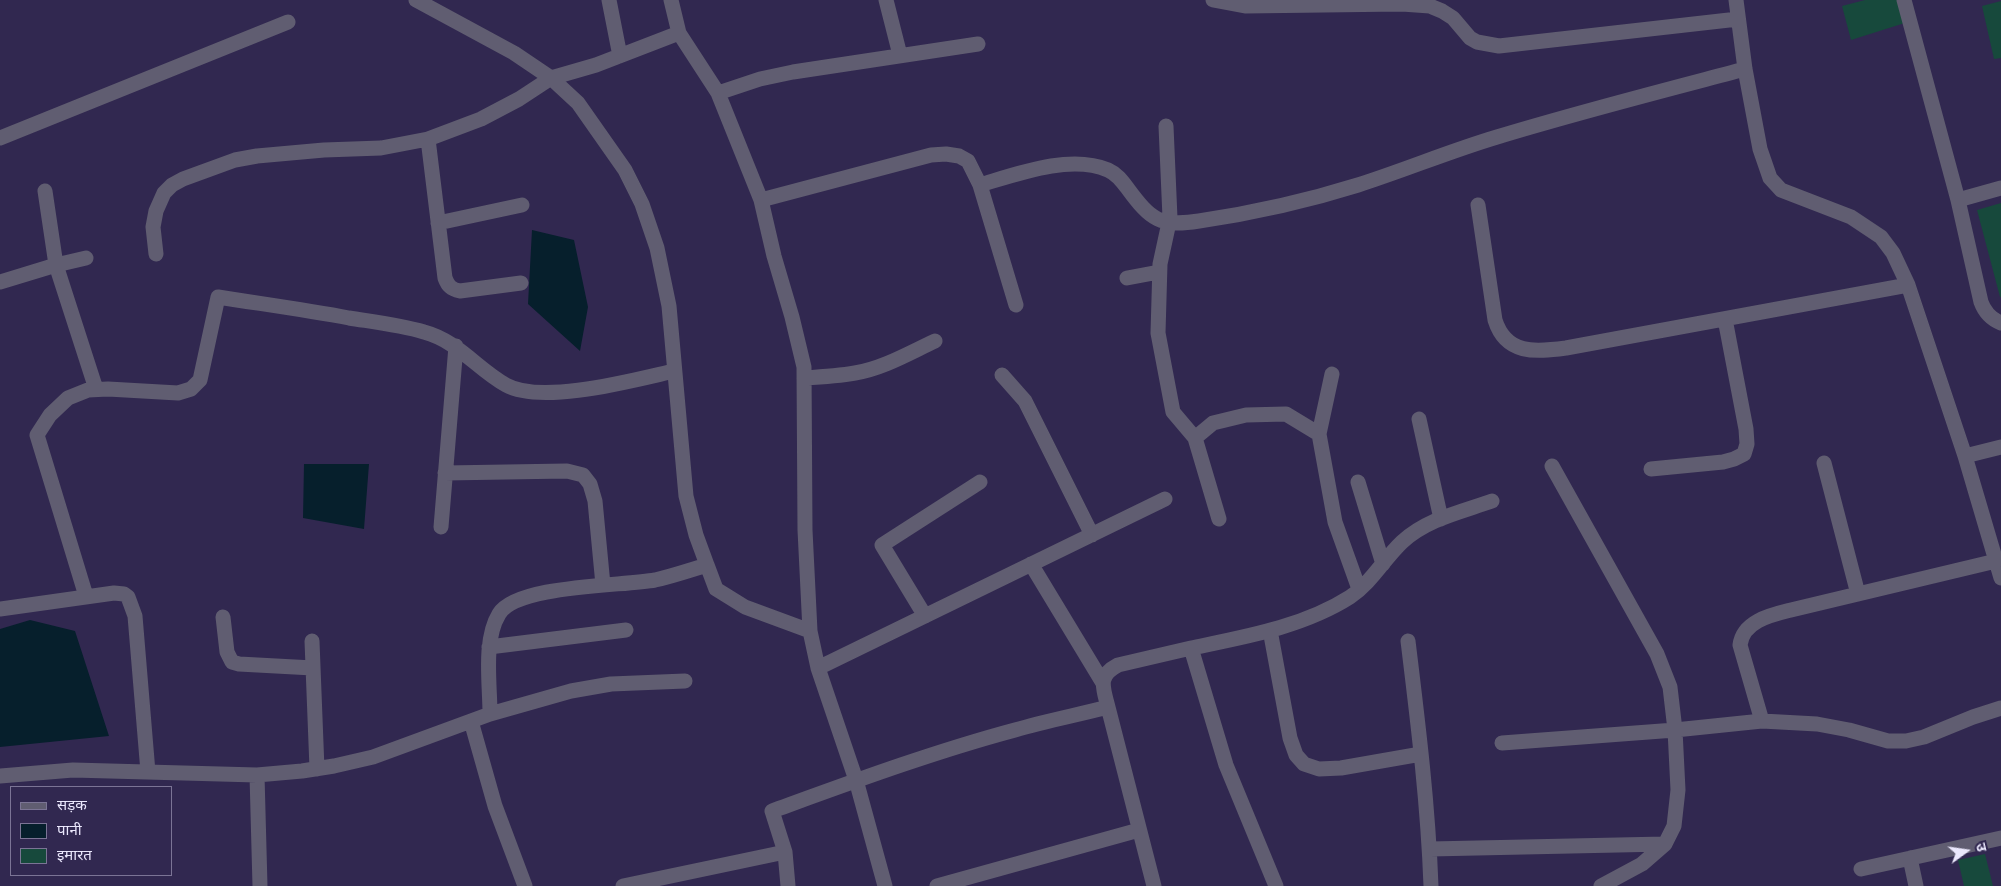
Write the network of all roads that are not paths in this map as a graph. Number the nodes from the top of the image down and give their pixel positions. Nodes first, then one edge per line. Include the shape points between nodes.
1 (416, 0) edge
2 (609, 0) edge
3 (670, 0) edge
4 (886, 0) edge
5 (1213, 0) edge
6 (1736, 0) edge
7 (1904, 0) edge
8 (1388, 2) edge
9 (1738, 19) junction
10 (288, 22) dead end
11 (679, 33) junction
12 (978, 44) dead end
13 (900, 55) junction
14 (620, 56) junction
15 (1745, 69) junction
16 (551, 78) junction
17 (718, 94) junction
18 (1166, 126) dead end
19 (0, 138) edge
20 (428, 139) junction
21 (980, 185) junction
22 (2001, 188) edge
23 (45, 191) dead end
24 (761, 200) junction
25 (1958, 200) junction
26 (522, 205) dead end
27 (1478, 205) dead end
28 (438, 223) junction
29 (1169, 224) junction
30 (156, 254) dead end
31 (86, 258) dead end
32 (56, 265) junction
33 (1160, 272) junction
34 (1126, 278) dead end
35 (0, 282) edge
36 (521, 282) dead end
37 (1908, 285) junction
38 (1016, 305) dead end
39 (1726, 318) junction
40 (2001, 322) edge
41 (935, 341) dead end
42 (456, 346) junction
43 (674, 371) junction
44 (1332, 374) dead end
45 (1002, 376) dead end
46 (804, 378) junction
47 (96, 389) junction
48 (1419, 419) dead end
49 (1320, 434) junction
50 (1195, 438) junction
51 (2001, 447) edge
52 (1965, 456) junction
53 (1824, 463) dead end
54 (1552, 466) dead end
55 (1650, 468) dead end
56 (445, 473) junction
57 (980, 482) dead end
58 (1358, 482) dead end
59 (1165, 499) dead end
60 (1492, 502) dead end
61 (1219, 519) dead end
62 (1441, 519) junction
63 (441, 526) dead end
64 (1092, 535) junction
65 (1996, 562) junction
66 (1031, 564) junction
67 (1383, 564) junction
68 (707, 565) junction
69 (2001, 578) edge
70 (603, 586) junction
71 (1359, 589) junction
72 (1858, 594) junction
73 (86, 596) junction
74 (0, 609) edge
75 (925, 616) junction
76 (223, 617) dead end
77 (626, 630) dead end
78 (1270, 630) junction
79 (810, 631) junction
80 (312, 641) dead end
81 (1408, 642) dead end
82 (490, 647) junction
83 (1190, 648) junction
84 (313, 668) junction
85 (818, 668) junction
86 (685, 682) dead end
87 (1102, 684) junction
88 (1108, 707) junction
89 (2001, 708) edge
90 (490, 714) junction
91 (471, 721) junction
92 (1762, 721) junction
93 (1675, 730) junction
94 (1502, 742) dead end
95 (1421, 754) junction
96 (317, 769) junction
97 (148, 772) junction
98 (257, 775) junction
99 (0, 776) edge
100 (856, 780) junction
101 (1139, 830) junction
102 (2001, 838) edge
103 (1665, 844) junction
104 (1430, 849) junction
105 (784, 852) junction
106 (1910, 858) junction
107 (1860, 869) dead end
108 (1608, 885) edge
109 (260, 886) edge
110 (525, 886) edge
111 (623, 886) edge
112 (788, 886) edge
113 (885, 886) edge
114 (937, 886) edge
115 (1154, 886) edge
116 (1276, 886) edge
117 (1431, 886) edge
118 (1916, 886) edge

1 - 16 street via 514,53
2 - 14 street
3 - 11 street
4 - 13 street
5 - 8 street via 1245,6
6 - 9 street
7 - 25 street
8 - 9 street via 1430,6 1453,18 1470,38 1485,45 1499,46
9 - 15 street
10 - 19 street
11 - 14 street
11 - 17 street
12 - 13 street
13 - 17 street via 760,79
14 - 16 street
15 - 29 street via 1497,137 1316,197
15 - 37 street via 1760,149 1770,178 1781,190 1851,218 1882,237
16 - 20 street via 481,119
16 - 43 street via 578,103 624,170 642,204 657,248 669,306
17 - 24 street
18 - 29 street
20 - 28 street
20 - 30 street via 381,148 257,156 235,160 183,179 164,193 156,211 153,227
21 - 24 street via 968,161 959,156 931,155
21 - 29 street via 1047,167 1093,166 1118,176 1140,205 1152,216
21 - 38 street
22 - 25 street
23 - 32 street
24 - 46 street via 792,316
25 - 40 street via 1984,311
26 - 28 street
27 - 39 street via 1495,320 1499,332 1515,347 1566,348
28 - 36 street via 445,278 452,289
29 - 33 street
31 - 32 street
32 - 35 street
32 - 47 street
33 - 34 street
33 - 50 street via 1158,333 1173,412
37 - 39 street
37 - 52 street
39 - 55 street via 1746,429 1744,454 1723,462
41 - 46 street via 871,369
42 - 43 street via 508,386 532,392 594,388
42 - 47 street via 425,332 385,323 218,297 200,380 191,389 178,393
42 - 56 street
43 - 68 street via 686,496
44 - 49 street
45 - 64 street via 1025,401
46 - 79 street via 805,530
47 - 73 street via 68,398 50,415 37,435
48 - 62 street
49 - 50 street via 1286,414 1246,415 1213,423
49 - 71 street via 1335,522
50 - 61 street
51 - 52 street
52 - 65 street
53 - 72 street
54 - 93 street via 1657,654 1670,688
56 - 63 street
56 - 70 street via 567,471 583,475 590,484 595,501
57 - 75 street via 882,545
58 - 67 street
59 - 64 street
60 - 62 street
62 - 67 street via 1415,531
64 - 66 street
65 - 69 street
65 - 72 street
66 - 75 street
66 - 87 street
67 - 71 street
68 - 70 street via 656,580
68 - 79 street via 716,589 745,607
70 - 82 street via 552,591 510,603 500,612
71 - 78 street via 1314,615
72 - 92 street via 1773,615 1750,625 1745,631 1740,646
73 - 74 street
73 - 97 street via 124,594 132,605
75 - 85 street
76 - 84 street via 227,652 232,662
77 - 82 street
78 - 83 street
78 - 95 street via 1290,738 1296,755 1304,764 1319,769 1340,768
79 - 85 street
80 - 84 street
81 - 95 street
82 - 90 street
83 - 87 street via 1118,664 1108,670
83 - 116 street via 1226,765
84 - 96 street
85 - 100 street
86 - 90 street via 611,684 571,691
87 - 88 street
88 - 100 street via 1015,730
88 - 101 street
89 - 92 street via 1924,738 1906,741 1888,741 1817,724
90 - 91 street
91 - 96 street via 373,757
91 - 110 street via 495,806
92 - 93 street
93 - 94 street
93 - 103 street via 1678,790 1674,826
95 - 104 street
96 - 98 street
97 - 98 street
97 - 99 street via 73,770
98 - 109 street
100 - 105 street via 772,811
100 - 113 street
101 - 114 street
101 - 115 street
102 - 106 street
103 - 104 street
103 - 108 street via 1642,864
104 - 117 street
105 - 111 street
105 - 112 street
106 - 107 street
106 - 118 street

